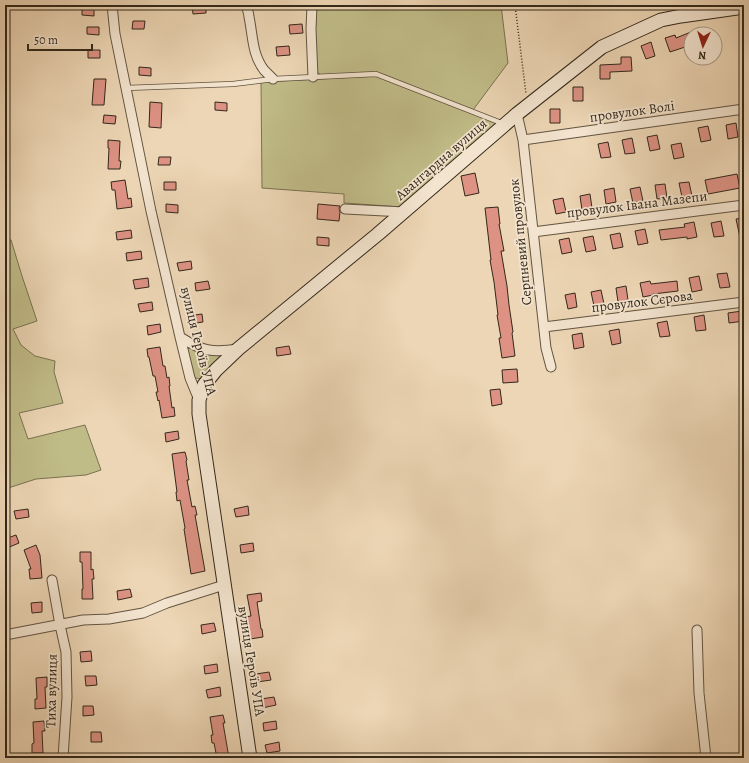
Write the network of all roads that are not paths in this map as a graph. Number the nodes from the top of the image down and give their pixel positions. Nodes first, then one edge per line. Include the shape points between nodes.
1 (112, 5) edge
2 (246, 5) edge
3 (312, 5) edge
4 (744, 7) edge
5 (313, 77) junction
6 (273, 79) junction
7 (126, 88) junction
8 (744, 109) edge
9 (523, 110) junction
10 (505, 125) junction
11 (523, 140) junction
12 (744, 205) edge
13 (344, 209) dead end
14 (404, 212) junction
15 (533, 232) junction
16 (744, 302) edge
17 (544, 327) junction
18 (180, 337) junction
19 (238, 349) junction
20 (551, 367) dead end
21 (199, 400) junction
22 (52, 580) dead end
23 (224, 585) junction
24 (60, 625) junction
25 (697, 630) dead end
26 (5, 635) edge
27 (63, 758) edge
28 (250, 758) edge
29 (706, 758) edge

1 - 7 street, вулиця Героїв УПА
2 - 6 street via 256,53 264,70
3 - 5 street
4 - 9 street, Авангардна вулиця via 661,20 608,44
5 - 6 lane
5 - 10 lane via 376,74
6 - 7 lane via 233,84
7 - 18 street, вулиця Героїв УПА
8 - 11 street, провулок Волі
9 - 10 street, Авангардна вулиця
9 - 11 street, Серпневий провулок
10 - 14 street, Авангардна вулиця
11 - 15 street, Серпневий провулок
12 - 15 street, провулок Івана Мазепи
13 - 14 street
14 - 19 street, Авангардна вулиця
15 - 17 street, Серпневий провулок
16 - 17 street, провулок Сєрова
17 - 20 street, Серпневий провулок
18 - 19 street via 206,350 221,352
18 - 21 street, вулиця Героїв УПА via 190,378
19 - 21 street, Авангардна вулиця via 216,370 204,386
21 - 23 street, вулиця Героїв УПА
22 - 24 street, Тиха вулиця
23 - 24 street via 143,613
23 - 28 street, вулиця Героїв УПА
24 - 26 street
24 - 27 street, Тиха вулиця via 66,652 67,698
25 - 29 street via 699,693

